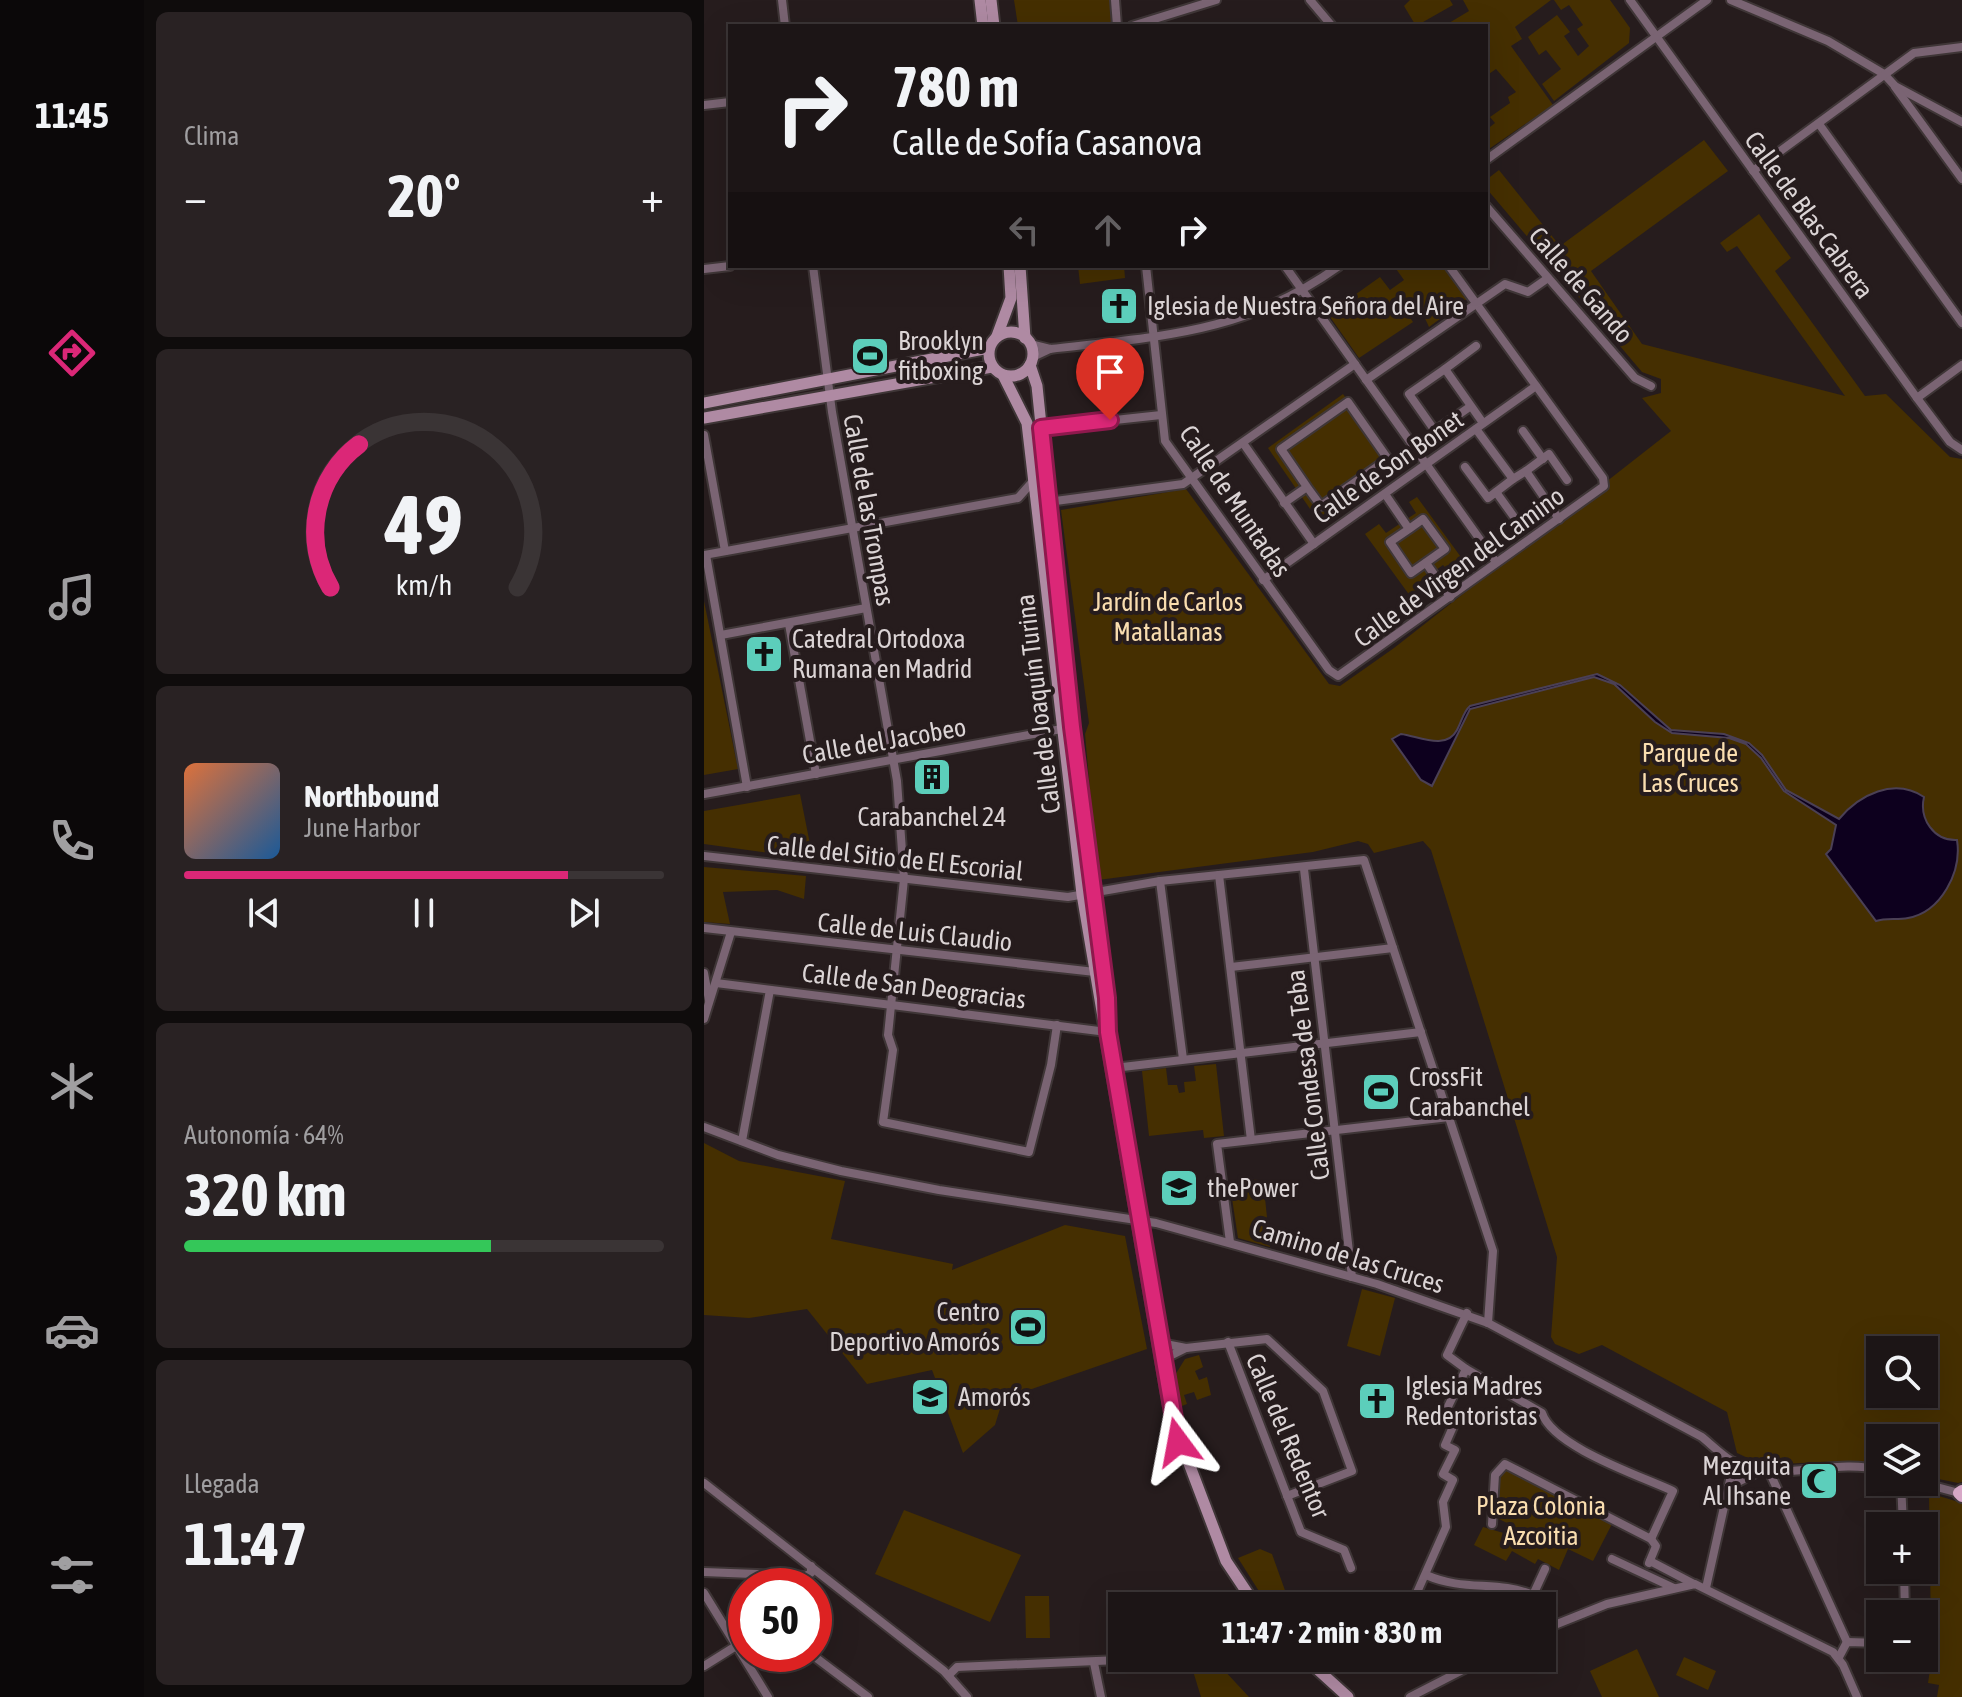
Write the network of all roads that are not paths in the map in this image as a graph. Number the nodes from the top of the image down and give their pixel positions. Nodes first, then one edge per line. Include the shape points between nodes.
1 (782, 0) edge
2 (980, 0) edge
3 (991, 0) edge
4 (1115, 0) edge
5 (1216, 0) edge
6 (1310, 0) edge
7 (1630, 0) edge
8 (1707, 0) edge
9 (1731, 0) edge
10 (785, 24) edge
11 (983, 24) edge
12 (994, 24) edge
13 (1117, 24) edge
14 (1138, 24) edge
15 (1330, 24) edge
16 (1657, 37) junction
17 (1962, 47) edge
18 (1884, 74) junction
19 (1895, 86) junction
20 (728, 102) edge
21 (704, 105) edge
22 (1934, 108) junction
23 (1962, 122) edge
24 (1921, 123) junction
25 (1819, 124) junction
26 (1488, 159) edge
27 (1753, 171) junction
28 (1962, 179) edge
29 (1488, 208) edge
30 (728, 266) edge
31 (813, 268) edge
32 (1009, 268) edge
33 (1020, 268) edge
34 (1146, 268) edge
35 (1286, 268) edge
36 (1336, 268) edge
37 (1450, 268) edge
38 (704, 269) edge
39 (1548, 278) junction
40 (1303, 292) junction
41 (1477, 304) junction
42 (1962, 323) edge
43 (997, 336) junction
44 (1154, 337) junction
45 (1476, 346) dead end
46 (989, 348) junction
47 (1030, 351) junction
48 (1355, 364) junction
49 (1962, 365) edge
50 (992, 367) junction
51 (1445, 369) junction
52 (1003, 375) junction
53 (1366, 380) junction
54 (827, 381) junction
55 (1536, 386) junction
56 (1651, 386) dead end
57 (829, 394) junction
58 (1917, 398) junction
59 (704, 403) edge
60 (1471, 406) junction
61 (1161, 415) junction
62 (704, 418) edge
63 (1480, 426) junction
64 (1041, 428) junction
65 (1523, 431) dead end
66 (704, 435) edge
67 (1243, 443) junction
68 (1961, 449) edge
69 (1543, 459) junction
70 (1426, 464) junction
71 (1465, 467) dead end
72 (1526, 471) junction
73 (1190, 479) junction
74 (1513, 479) junction
75 (1034, 480) junction
76 (1567, 480) dead end
77 (1307, 487) junction
78 (1496, 492) junction
79 (1385, 494) junction
80 (1018, 498) junction
81 (1048, 502) junction
82 (1284, 503) junction
83 (1038, 511) junction
84 (1514, 517) dead end
85 (1559, 519) junction
86 (852, 528) junction
87 (1409, 529) junction
88 (1314, 544) junction
89 (725, 551) junction
90 (705, 555) edge
91 (1496, 562) junction
92 (1426, 563) junction
93 (1263, 580) junction
94 (1450, 597) junction
95 (866, 608) junction
96 (789, 624) junction
97 (721, 635) junction
98 (1329, 670) joint
99 (1067, 728) junction
100 (894, 760) junction
101 (816, 774) junction
102 (747, 787) junction
103 (704, 794) edge
104 (704, 856) edge
105 (1304, 869) junction
106 (1219, 875) junction
107 (904, 879) junction
108 (1160, 881) junction
109 (1087, 892) junction
110 (704, 928) edge
111 (731, 932) junction
112 (1393, 948) junction
113 (898, 949) junction
114 (1314, 959) junction
115 (1231, 967) junction
116 (1095, 972) junction
117 (704, 973) edge
118 (716, 983) junction
119 (770, 990) junction
120 (710, 1002) junction
121 (891, 1004) junction
122 (704, 1019) edge
123 (1057, 1025) junction
124 (1108, 1032) junction
125 (1421, 1032) junction
126 (1323, 1045) junction
127 (1241, 1053) junction
128 (1183, 1059) junction
129 (1114, 1068) junction
130 (1449, 1117) junction
131 (704, 1127) edge
132 (1334, 1132) junction
133 (1251, 1140) junction
134 (742, 1141) junction
135 (1139, 1223) junction
136 (1230, 1242) junction
137 (1352, 1277) junction
138 (1467, 1313) junction
139 (1488, 1323) junction
140 (1228, 1342) junction
141 (1160, 1343) junction
142 (1186, 1348) junction
143 (1162, 1360) junction
144 (1466, 1369) junction
145 (1734, 1462) junction
146 (1866, 1467) edge
147 (1765, 1471) junction
148 (704, 1483) edge
149 (1728, 1487) junction
150 (1938, 1487) edge
151 (1961, 1493) edge
152 (1287, 1496) junction
153 (1492, 1524) dead end
154 (1651, 1539) junction
155 (1612, 1559) dead end
156 (1650, 1561) junction
157 (811, 1566) joint
158 (1351, 1568) dead end
159 (1545, 1569) dead end
160 (1644, 1571) junction
161 (704, 1572) edge
162 (728, 1573) edge
163 (1426, 1575) junction
164 (1695, 1584) junction
165 (1674, 1588) junction
166 (1706, 1588) junction
167 (1247, 1592) edge
168 (1418, 1592) edge
169 (704, 1593) edge
170 (1556, 1624) edge
171 (728, 1633) edge
172 (1847, 1642) junction
173 (1866, 1643) edge
174 (728, 1651) edge
175 (1839, 1657) junction
176 (1108, 1662) edge
177 (1094, 1663) junction
178 (704, 1666) edge
179 (832, 1670) edge
180 (752, 1672) edge
181 (1320, 1672) edge
182 (1459, 1672) edge
183 (949, 1675) junction
184 (768, 1697) edge
185 (868, 1697) edge
186 (967, 1697) edge
187 (1101, 1697) edge
188 (1348, 1697) edge
189 (1410, 1697) edge
190 (1857, 1697) edge

1 - 10 street
2 - 11 main road
3 - 12 main road
4 - 13 street
5 - 14 street
6 - 15 street
7 - 16 street, Calle de Blas Cabrera
8 - 16 street
9 - 18 street via 1828,41
16 - 26 street
16 - 27 street, Calle de Blas Cabrera
17 - 18 street via 1918,51
18 - 19 street
18 - 25 street
19 - 22 street
19 - 24 street
20 - 21 street
22 - 23 street
22 - 24 street via 1923,112
24 - 28 street
25 - 27 street
25 - 42 street
27 - 58 street, Calle de Blas Cabrera
29 - 39 street, Calle de Gando
30 - 38 street
31 - 54 street, Calle de las Trompas
32 - 43 main road via 1011,298
33 - 47 main road, Calle de Joaquín Turina
34 - 44 street, Calle de Muntadas
35 - 40 street
36 - 40 street
37 - 41 street
39 - 41 street via 1528,292 1505,284
39 - 56 street, Calle de Gando via 1635,378
40 - 44 street via 1224,325
40 - 48 street
41 - 53 street
41 - 55 street
43 - 46 main road
43 - 47 main road via 1015,332
44 - 47 street
44 - 61 street, Calle de Muntadas
45 - 51 street
46 - 50 main road
46 - 54 main road
47 - 52 main road via 1021,374
47 - 64 main road, Calle de Joaquín Turina
48 - 53 street
48 - 67 street
49 - 58 street
50 - 52 main road
50 - 57 main road
51 - 60 street
51 - 60 street via 1409,394 1435,431
52 - 75 main road, Calle de Joaquín Turina via 1026,417
53 - 70 street
54 - 57 street, Calle de las Trompas
54 - 59 main road
55 - 63 street, Calle de Son Bonet
55 - 85 street, Calle de Virgen del Camino via 1603,478 1603,488
57 - 62 main road
57 - 86 street, Calle de las Trompas
58 - 68 street, Calle de Blas Cabrera
60 - 63 street
61 - 64 street
61 - 73 street, Calle de Muntadas via 1165,441
63 - 70 street, Calle de Son Bonet
63 - 74 street
64 - 81 main road, Calle de Joaquín Turina
65 - 69 street
66 - 89 street
67 - 73 street
67 - 82 street
69 - 72 street
69 - 76 street via 1549,454
70 - 79 street, Calle de Son Bonet
70 - 91 street
71 - 78 street via 1488,498
72 - 74 street
72 - 85 street
73 - 81 street
73 - 93 street, Calle de Muntadas
74 - 78 street
75 - 80 street
75 - 83 main road, Calle de Joaquín Turina
77 - 77 street via 1321,506 1388,459 1348,402 1281,449
77 - 82 street
78 - 84 street
79 - 87 street
79 - 88 street, Calle de Son Bonet
80 - 83 street
80 - 86 street
81 - 99 main road, Calle de Joaquín Turina
82 - 88 street
83 - 99 main road, Calle de Joaquín Turina
85 - 91 street, Calle de Virgen del Camino
86 - 89 street
86 - 95 street, Calle de las Trompas
87 - 92 street via 1423,519 1445,549
87 - 92 street via 1390,542 1411,573
88 - 93 street, Calle de Son Bonet
89 - 90 street
90 - 97 street
91 - 94 street, Calle de Virgen del Camino
92 - 94 street
93 - 98 street, Calle de Muntadas
94 - 98 street, Calle de Virgen del Camino via 1343,674
95 - 96 street
95 - 100 street, Calle de las Trompas
96 - 97 street
96 - 101 street
97 - 102 street
99 - 100 street, Calle del Jacobeo
99 - 109 main road, Calle de Joaquín Turina
100 - 101 street, Calle del Jacobeo
100 - 107 street, Calle de las Trompas
101 - 102 street, Calle del Jacobeo
102 - 103 street, Calle del Jacobeo
104 - 107 street, Calle del Sitio de El Escorial
105 - 106 street, Calle del Sitio de El Escorial
105 - 112 street, Calle del Sitio de El Escorial via 1364,860
105 - 114 street, Calle Condesa de Teba
106 - 108 street, Calle del Sitio de El Escorial
106 - 115 street
107 - 109 street, Calle del Sitio de El Escorial via 1057,896
107 - 113 street, Calle de las Trompas
108 - 109 street, Calle del Sitio de El Escorial
108 - 128 street
109 - 116 main road, Calle de Joaquín Turina
109 - 124 main road, Calle de Joaquín Turina via 1107,998
110 - 111 street, Calle de Luis Claudio
111 - 113 street, Calle de Luis Claudio
111 - 118 street
112 - 114 street
112 - 125 street
113 - 116 street, Calle de Luis Claudio
113 - 121 street, Calle de las Trompas
114 - 115 street
114 - 126 street, Calle Condesa de Teba
115 - 127 street
116 - 124 main road, Calle de Joaquín Turina
117 - 120 street
118 - 119 street, Calle de San Deogracias
118 - 120 street
119 - 121 street, Calle de San Deogracias
119 - 134 street
120 - 122 street
121 - 123 street, Calle de San Deogracias
121 - 123 street, Calle de las Trompas via 888,1035 893,1050 883,1122 1014,1152 1029,1152
123 - 124 street, Calle de San Deogracias
124 - 129 main road, Calle de Joaquín Turina
125 - 126 street
125 - 130 street
126 - 127 street
126 - 132 street, Calle Condesa de Teba
127 - 128 street
127 - 133 street
128 - 129 street
129 - 135 main road, Calle de Joaquín Turina
130 - 132 street
130 - 139 street via 1493,1251
131 - 134 street, Camino de las Cruces
132 - 133 street
132 - 137 street, Calle Condesa de Teba
133 - 136 street via 1217,1144
134 - 135 street, Camino de las Cruces via 841,1171
135 - 136 street, Camino de las Cruces
135 - 141 main road, Calle de Joaquín Turina
136 - 137 street, Camino de las Cruces
137 - 138 street, Camino de las Cruces
138 - 139 street, Camino de las Cruces
138 - 144 street via 1447,1355
139 - 145 street, Camino de las Cruces via 1702,1437
140 - 142 street
140 - 152 street, Calle del Redentor
140 - 152 street via 1267,1339 1323,1391 1335,1419 1352,1471
141 - 142 street
141 - 143 main road, Calle de Joaquín Turina
142 - 143 street
143 - 167 main road, Calle de Joaquín Turina via 1178,1442 1226,1561
144 - 154 street via 1542,1413 1578,1448 1673,1491
144 - 163 street via 1444,1415 1455,1422 1445,1445 1455,1450 1443,1474 1453,1480 1443,1502 1446,1527
145 - 147 street, Camino de las Cruces
145 - 149 street
146 - 147 street
147 - 149 street
147 - 172 street
148 - 157 street
149 - 166 street
150 - 151 street
152 - 158 street, Calle del Redentor via 1301,1532 1344,1550
153 - 154 street via 1495,1475 1505,1464
154 - 156 street via 1656,1546
155 - 160 street
156 - 160 street
156 - 164 street
157 - 183 street
159 - 163 street via 1533,1595 1499,1585 1450,1586
160 - 165 street
161 - 162 street
163 - 168 street
164 - 165 street
164 - 166 street
165 - 170 street via 1607,1604
166 - 175 street
169 - 171 street
172 - 173 street
172 - 175 street
174 - 178 street
175 - 190 street
176 - 177 street
177 - 183 street via 957,1667
177 - 187 street
179 - 185 street
180 - 184 street
181 - 188 main road
182 - 189 street
183 - 186 street

